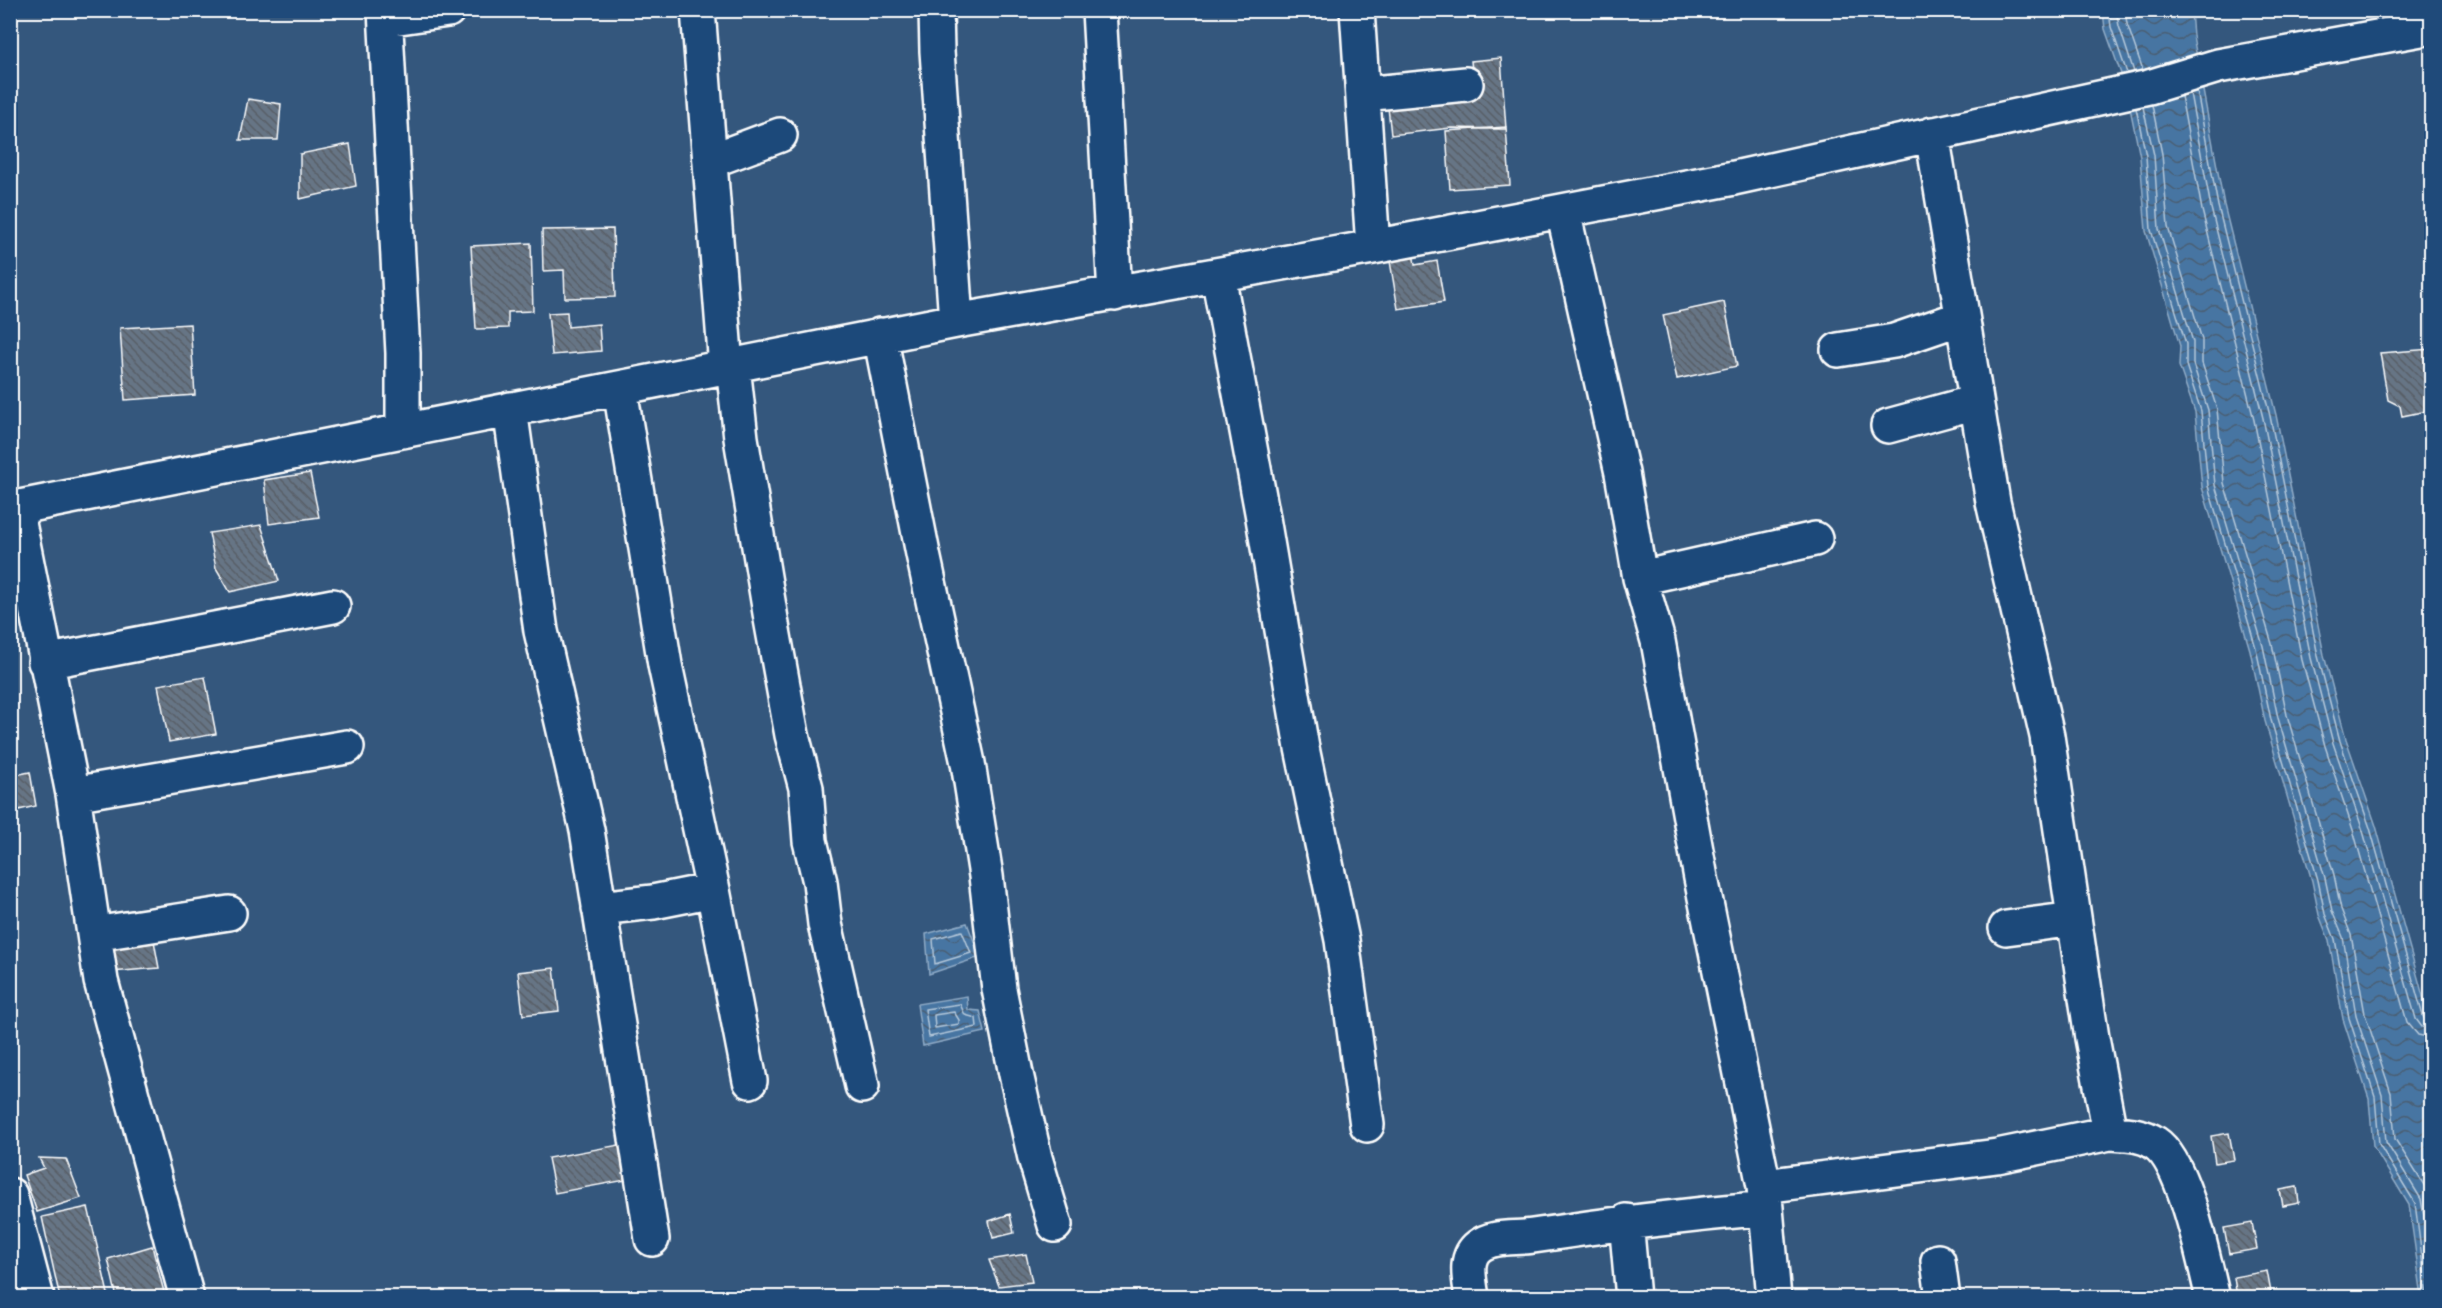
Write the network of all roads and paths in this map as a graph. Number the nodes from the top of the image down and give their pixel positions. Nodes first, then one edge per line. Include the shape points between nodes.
1 (448, 10) edge
2 (698, 10) edge
3 (936, 10) edge
4 (1099, 10) edge
5 (1358, 10) edge
6 (386, 15) edge
7 (2432, 27) edge
8 (1466, 84) dead end
9 (1363, 94) junction
10 (1932, 134) junction
11 (780, 135) dead end
12 (710, 161) junction
13 (1563, 211) junction
14 (1372, 247) junction
15 (1218, 275) junction
16 (1116, 294) junction
17 (1961, 318) junction
18 (956, 321) junction
19 (880, 335) junction
20 (1838, 350) dead end
21 (730, 366) junction
22 (620, 389) junction
23 (1976, 402) junction
24 (510, 409) junction
25 (1888, 426) dead end
26 (403, 431) junction
27 (13, 509) edge
28 (1815, 539) dead end
29 (1640, 578) junction
30 (333, 606) dead end
31 (45, 662) junction
32 (347, 747) dead end
33 (73, 794) junction
34 (713, 890) junction
35 (599, 908) junction
36 (229, 913) dead end
37 (2074, 919) junction
38 (2006, 928) dead end
39 (94, 934) junction
40 (750, 1081) dead end
41 (862, 1086) dead end
42 (1367, 1125) dead end
43 (2110, 1133) junction
44 (10, 1195) edge
45 (1765, 1197) junction
46 (1626, 1221) junction
47 (1055, 1225) dead end
48 (652, 1239) dead end
49 (1938, 1261) dead end
50 (37, 1298) edge
51 (187, 1298) edge
52 (1472, 1298) edge
53 (1633, 1298) edge
54 (1774, 1298) edge
55 (1943, 1298) edge
56 (2213, 1298) edge

1 - 6 street
2 - 12 street
3 - 18 street
4 - 16 street
5 - 9 street
6 - 26 street via 403,353
7 - 10 street via 2218,66 2150,87
8 - 9 street
9 - 14 street
10 - 13 street
10 - 17 street
11 - 12 street
12 - 21 street
13 - 14 street
13 - 29 street via 1622,473
14 - 15 street
15 - 16 street
15 - 42 street via 1302,748 1342,940
16 - 18 street
17 - 20 street via 1894,341
17 - 23 street
18 - 19 street
19 - 21 street
19 - 47 street via 968,763 999,989 1035,1158
21 - 22 street
21 - 41 street via 792,735 806,788 810,841 825,924
22 - 24 street
22 - 34 street via 665,665
23 - 25 street
23 - 37 street via 1993,502 2047,736
24 - 26 street
24 - 35 street via 541,631 587,830
26 - 27 street
27 - 31 street
28 - 29 street
29 - 45 street via 1658,641
30 - 31 street
31 - 33 street
32 - 33 street
33 - 39 street
34 - 35 street
34 - 40 street
35 - 48 street
36 - 39 street
37 - 38 street
37 - 43 street
39 - 51 street via 101,981
43 - 45 street
43 - 56 street via 2138,1135 2156,1143 2173,1162
44 - 50 street
45 - 46 street
45 - 54 street
46 - 52 street via 1492,1240 1479,1246 1468,1267
46 - 53 street
49 - 55 street

